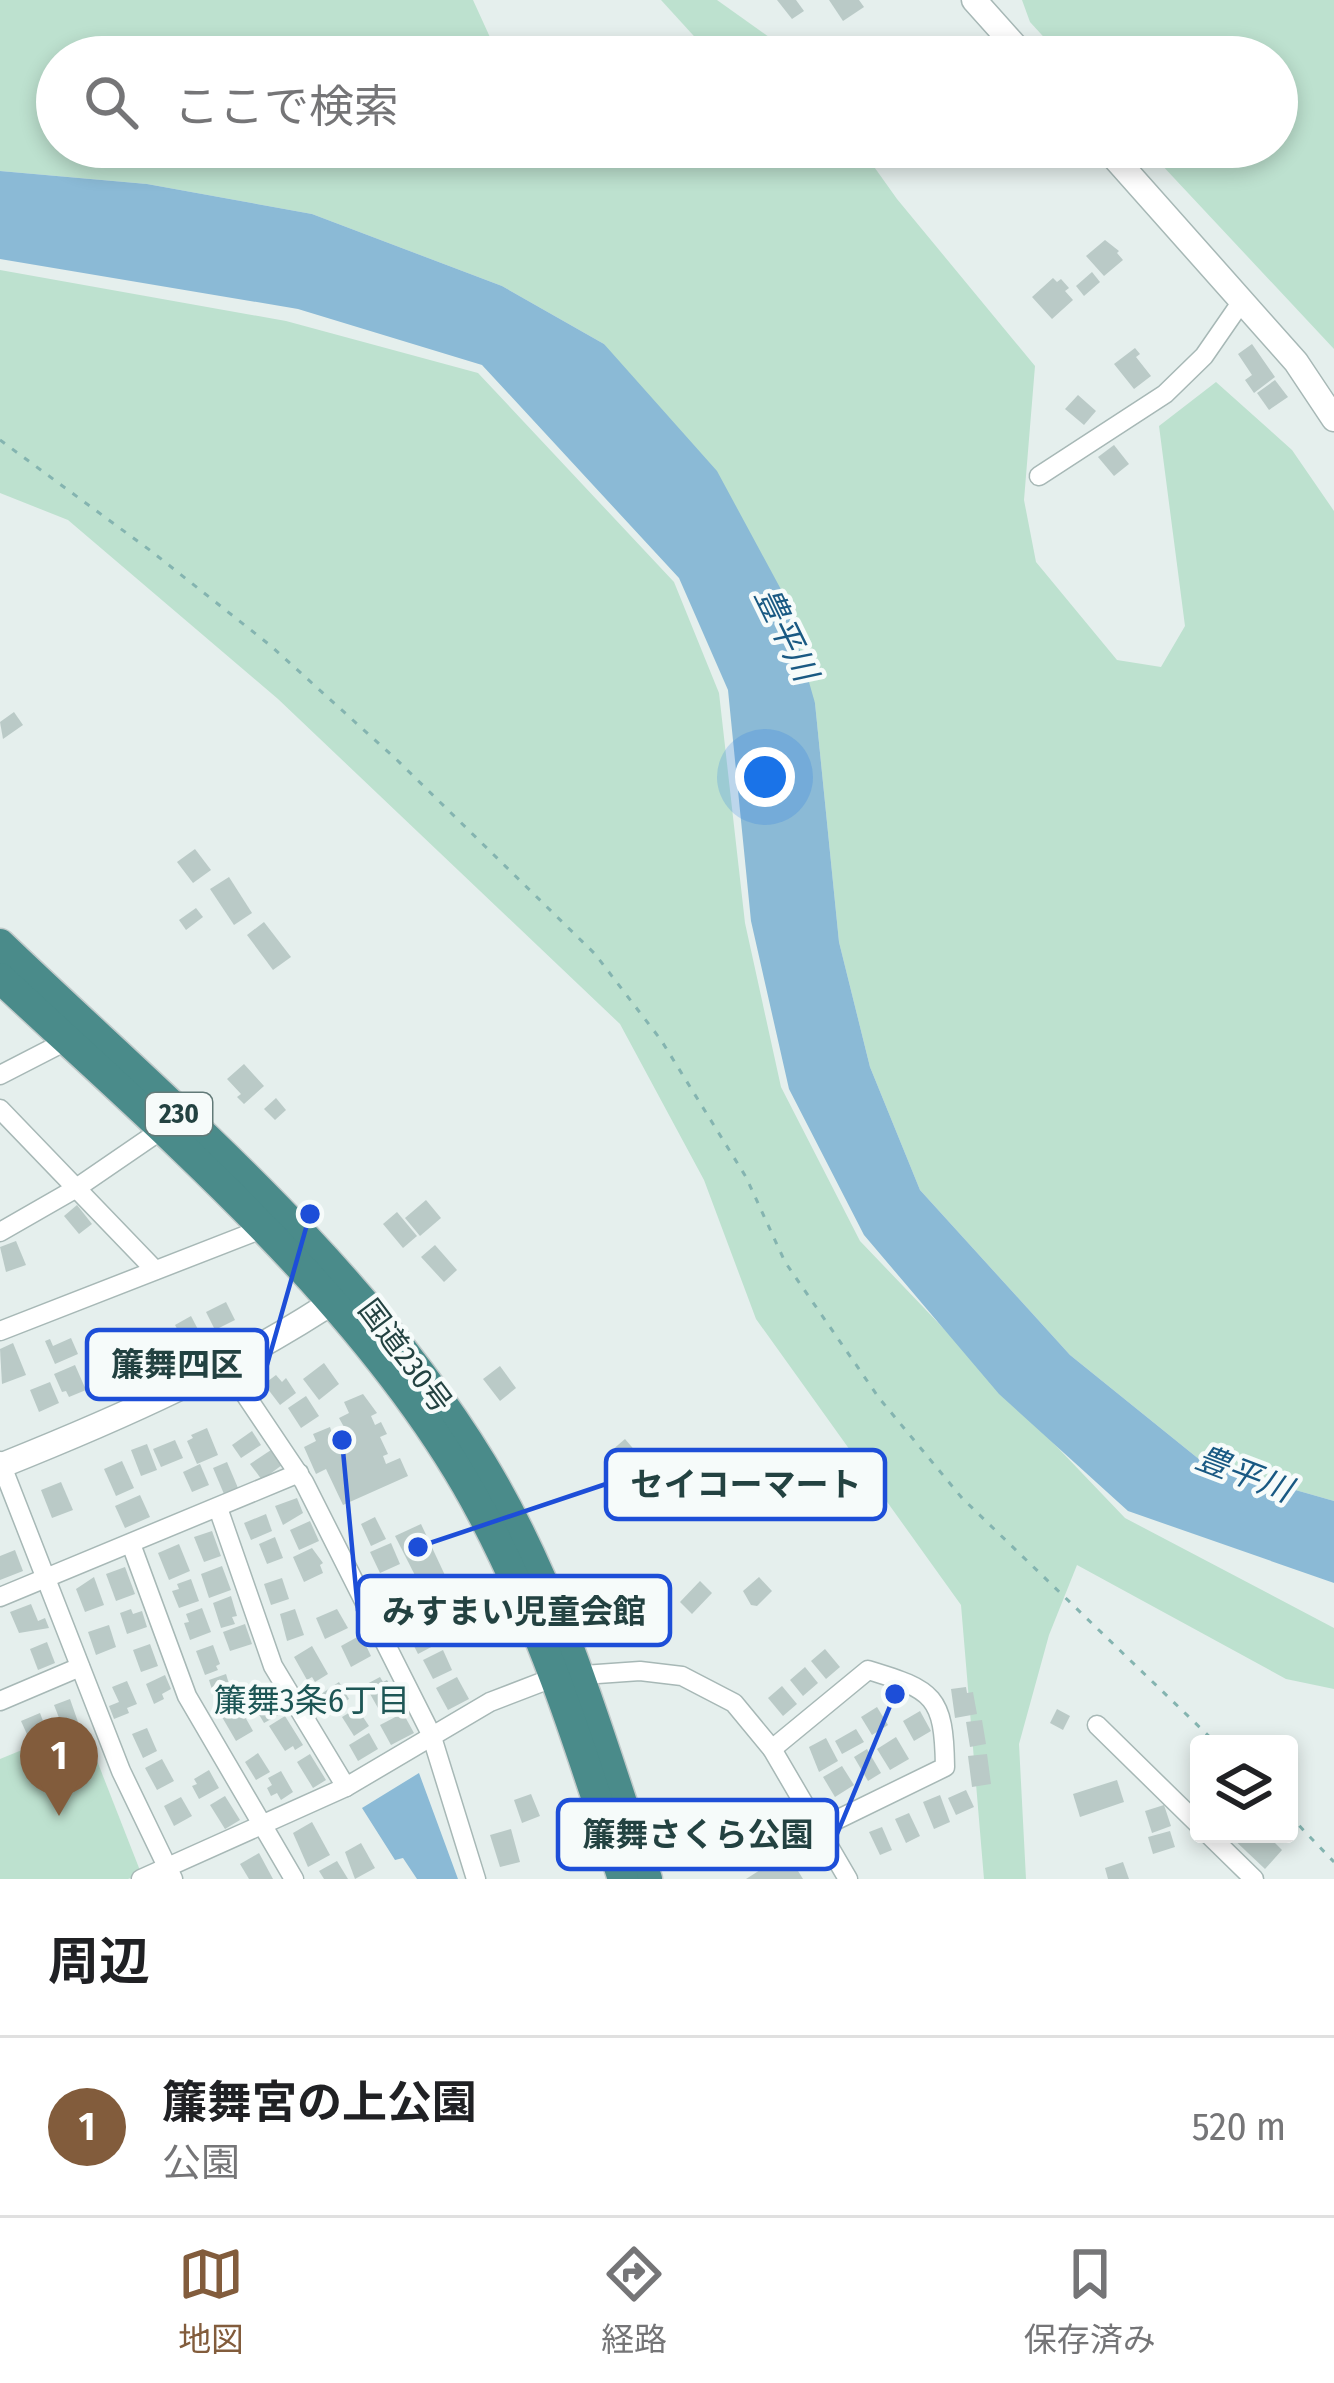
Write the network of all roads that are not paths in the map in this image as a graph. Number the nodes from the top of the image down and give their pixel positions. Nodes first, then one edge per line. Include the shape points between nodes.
1 (974, 0) edge
2 (1006, 36) edge
3 (1125, 168) edge
4 (1242, 301) junction
5 (1334, 418) edge
6 (1039, 476) dead end
7 (0, 944) edge
8 (0, 978) edge
9 (78, 1035) junction
10 (0, 1075) edge
11 (0, 1109) edge
12 (171, 1123) junction
13 (75, 1189) junction
14 (275, 1224) junction
15 (0, 1232) edge
16 (155, 1270) junction
17 (343, 1296) junction
18 (0, 1331) edge
19 (226, 1366) junction
20 (1, 1464) edge
21 (298, 1473) junction
22 (218, 1508) junction
23 (131, 1544) junction
24 (46, 1577) junction
25 (0, 1597) edge
26 (80, 1667) junction
27 (566, 1676) junction
28 (0, 1701) edge
29 (1097, 1724) dead end
30 (431, 1734) junction
31 (772, 1749) junction
32 (346, 1787) junction
33 (1190, 1816) edge
34 (263, 1826) junction
35 (818, 1829) junction
36 (1217, 1843) edge
37 (170, 1873) edge
38 (141, 1879) edge
39 (294, 1879) edge
40 (476, 1879) edge
41 (623, 1879) edge
42 (647, 1879) edge
43 (848, 1879) edge
44 (1254, 1879) edge

1 - 2 street
3 - 4 street
4 - 5 street
4 - 6 street via 1165,394
7 - 9 highway, 国道230号 / 230
8 - 9 highway, 国道230号 / 230
9 - 10 street
9 - 12 highway, 国道230号 / 230
11 - 13 street
12 - 13 street
12 - 14 highway, 国道230号 / 230
13 - 15 street
13 - 16 street
14 - 16 street
14 - 17 highway, 国道230号 / 230
16 - 18 street
17 - 19 street
17 - 27 highway, 国道230号 / 230 via 483,1515
19 - 20 street
19 - 21 street
20 - 24 street
21 - 22 street
21 - 30 street
22 - 23 street
22 - 32 street via 273,1666
23 - 24 street
23 - 34 street via 187,1696
24 - 25 street
24 - 26 street
26 - 28 street
26 - 37 street
27 - 30 street via 490,1702
27 - 31 street via 682,1676 734,1702
27 - 41 highway, 国道230号 / 230
27 - 42 highway, 国道230号 / 230
29 - 33 street
30 - 32 street
30 - 40 street
31 - 35 street
31 - 35 street via 868,1670 916,1684 934,1701 945,1767
32 - 34 street
34 - 37 street
34 - 39 street
35 - 43 street
36 - 44 street
37 - 38 street

